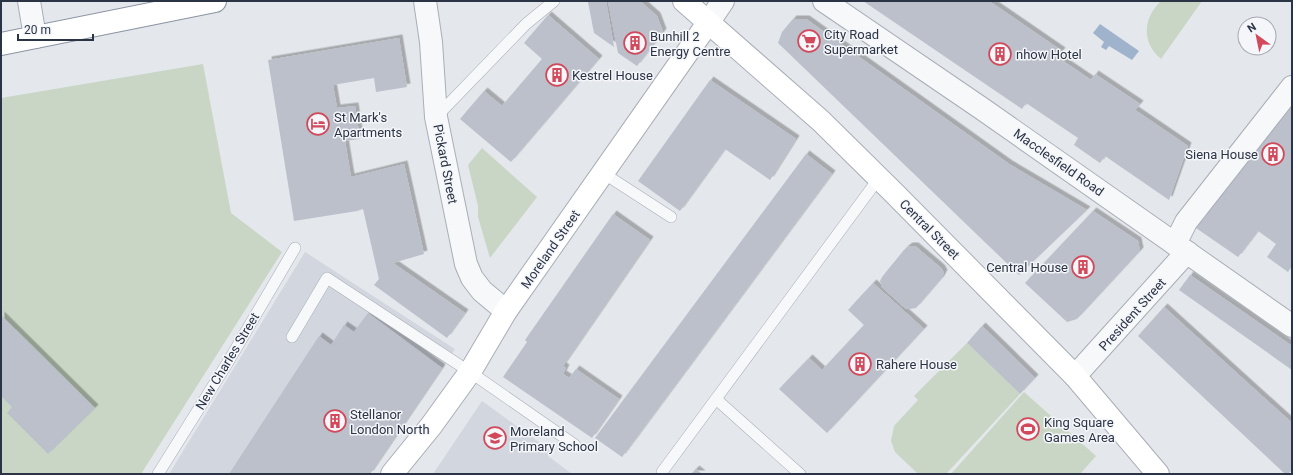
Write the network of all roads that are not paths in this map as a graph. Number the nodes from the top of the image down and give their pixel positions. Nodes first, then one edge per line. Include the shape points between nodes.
1 (29, 1) edge
2 (215, 1) edge
3 (424, 1) edge
4 (554, 1) edge
5 (684, 1) edge
6 (723, 1) edge
7 (824, 1) edge
8 (708, 23) junction
9 (35, 37) junction
10 (1, 44) edge
11 (1292, 87) edge
12 (436, 117) junction
13 (603, 173) junction
14 (879, 178) junction
15 (671, 217) dead end
16 (295, 248) dead end
17 (1181, 248) junction
18 (506, 311) junction
19 (1292, 326) edge
20 (292, 337) dead end
21 (470, 372) junction
22 (1075, 376) junction
23 (716, 399) junction
24 (575, 445) dead end
25 (662, 472) dead end
26 (158, 474) edge
27 (392, 474) edge
28 (800, 474) edge
29 (1158, 474) edge

1 - 9 street
2 - 9 main road
3 - 12 street, Pickard Street via 431,42
4 - 12 lane via 526,24
5 - 8 main road, Central Street
6 - 8 street
7 - 17 street, Macclesfield Road
8 - 13 main road, Moreland Street
8 - 14 main road, Central Street via 810,111
9 - 10 main road
11 - 17 street, President Street via 1186,222
12 - 18 street, Pickard Street via 466,264 482,291
13 - 15 lane
13 - 18 main road, Moreland Street
14 - 22 main road, Central Street
14 - 23 lane
16 - 26 lane, New Charles Street
17 - 19 street, Macclesfield Road
17 - 22 street, President Street
18 - 21 main road, Moreland Street
20 - 21 lane via 327,278
21 - 24 lane
21 - 27 main road, Moreland Street
22 - 29 main road, Central Street
23 - 25 lane
23 - 28 lane

